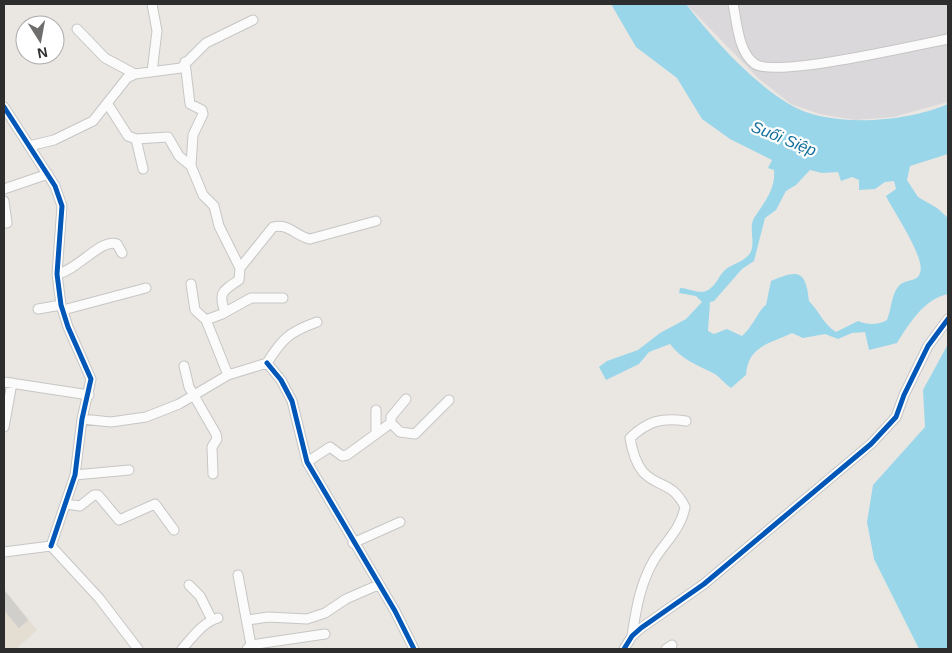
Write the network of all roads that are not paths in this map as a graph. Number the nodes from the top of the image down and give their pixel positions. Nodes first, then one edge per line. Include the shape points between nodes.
1 (152, 4) edge
2 (733, 4) edge
3 (253, 20) dead end
4 (77, 29) dead end
5 (948, 39) edge
6 (186, 62) junction
7 (152, 72) junction
8 (135, 74) junction
9 (107, 103) junction
10 (4, 107) edge
11 (136, 139) junction
12 (29, 146) junction
13 (191, 166) junction
14 (143, 168) dead end
15 (48, 174) junction
16 (4, 189) edge
17 (4, 201) edge
18 (376, 222) dead end
19 (7, 223) dead end
20 (122, 253) dead end
21 (240, 268) junction
22 (57, 274) junction
23 (191, 284) dead end
24 (146, 288) dead end
25 (282, 298) dead end
26 (62, 307) junction
27 (38, 309) dead end
28 (225, 312) junction
29 (948, 319) edge
30 (206, 320) junction
31 (317, 322) dead end
32 (267, 363) junction
33 (184, 366) dead end
34 (228, 375) junction
35 (8, 383) edge
36 (89, 396) junction
37 (194, 396) junction
38 (406, 400) dead end
39 (449, 400) dead end
40 (376, 410) dead end
41 (82, 419) junction
42 (686, 421) dead end
43 (391, 423) junction
44 (4, 427) edge
45 (376, 432) junction
46 (307, 462) junction
47 (129, 470) dead end
48 (213, 474) dead end
49 (75, 475) junction
50 (66, 504) junction
51 (400, 522) dead end
52 (174, 530) dead end
53 (353, 543) junction
54 (51, 546) junction
55 (4, 552) edge
56 (238, 575) dead end
57 (189, 585) dead end
58 (378, 585) junction
59 (248, 620) junction
60 (325, 634) dead end
61 (632, 636) junction
62 (249, 647) edge
63 (138, 649) edge
64 (182, 649) edge
65 (414, 649) edge
66 (624, 649) edge

1 - 7 street via 157,31
2 - 5 street via 741,43 754,63 766,68 805,66
3 - 6 street via 212,39
4 - 8 street via 105,58
6 - 7 street via 181,68
6 - 13 street via 190,104 202,110 203,114 193,135
7 - 8 street
8 - 9 street via 120,85
9 - 11 street via 128,136
9 - 12 street via 93,121 54,140
10 - 12 street
11 - 13 street via 168,137 179,156
11 - 14 street
12 - 15 street
13 - 21 street via 204,195 214,206 218,226
15 - 16 street
15 - 22 street via 62,206
17 - 19 street
18 - 21 street via 310,238 303,238 286,227 273,227
20 - 22 street via 117,244 105,243 73,268
21 - 28 street via 238,280 221,294
22 - 26 street
23 - 30 street via 195,310
24 - 26 street
25 - 28 street via 251,298
26 - 27 street
26 - 36 street via 91,379
28 - 30 street
29 - 61 street via 928,346 896,417 871,444 704,584
30 - 34 street
31 - 32 street via 280,342
32 - 34 street
32 - 46 street via 292,401
33 - 37 street
34 - 37 street
35 - 36 street
35 - 44 street
36 - 41 street
37 - 41 street via 146,417 111,422
37 - 48 street via 216,434 212,447
38 - 43 street via 391,417
39 - 43 street via 415,434 400,432
40 - 45 street
41 - 49 street
42 - 61 street via 669,418 652,422 630,438 634,456 644,472 678,493 685,507 681,522 645,579 636,605
43 - 45 street
45 - 46 street via 347,456 330,447
46 - 53 street
47 - 49 street
49 - 50 street
50 - 52 street via 80,506 98,495 114,518 119,520 155,504
50 - 54 street
51 - 53 street
53 - 58 street
54 - 55 street
54 - 63 street via 99,598
56 - 59 street
57 - 64 street via 215,619
58 - 59 street via 307,619 268,617
58 - 65 street via 395,610
59 - 62 street
60 - 62 street
61 - 66 street

